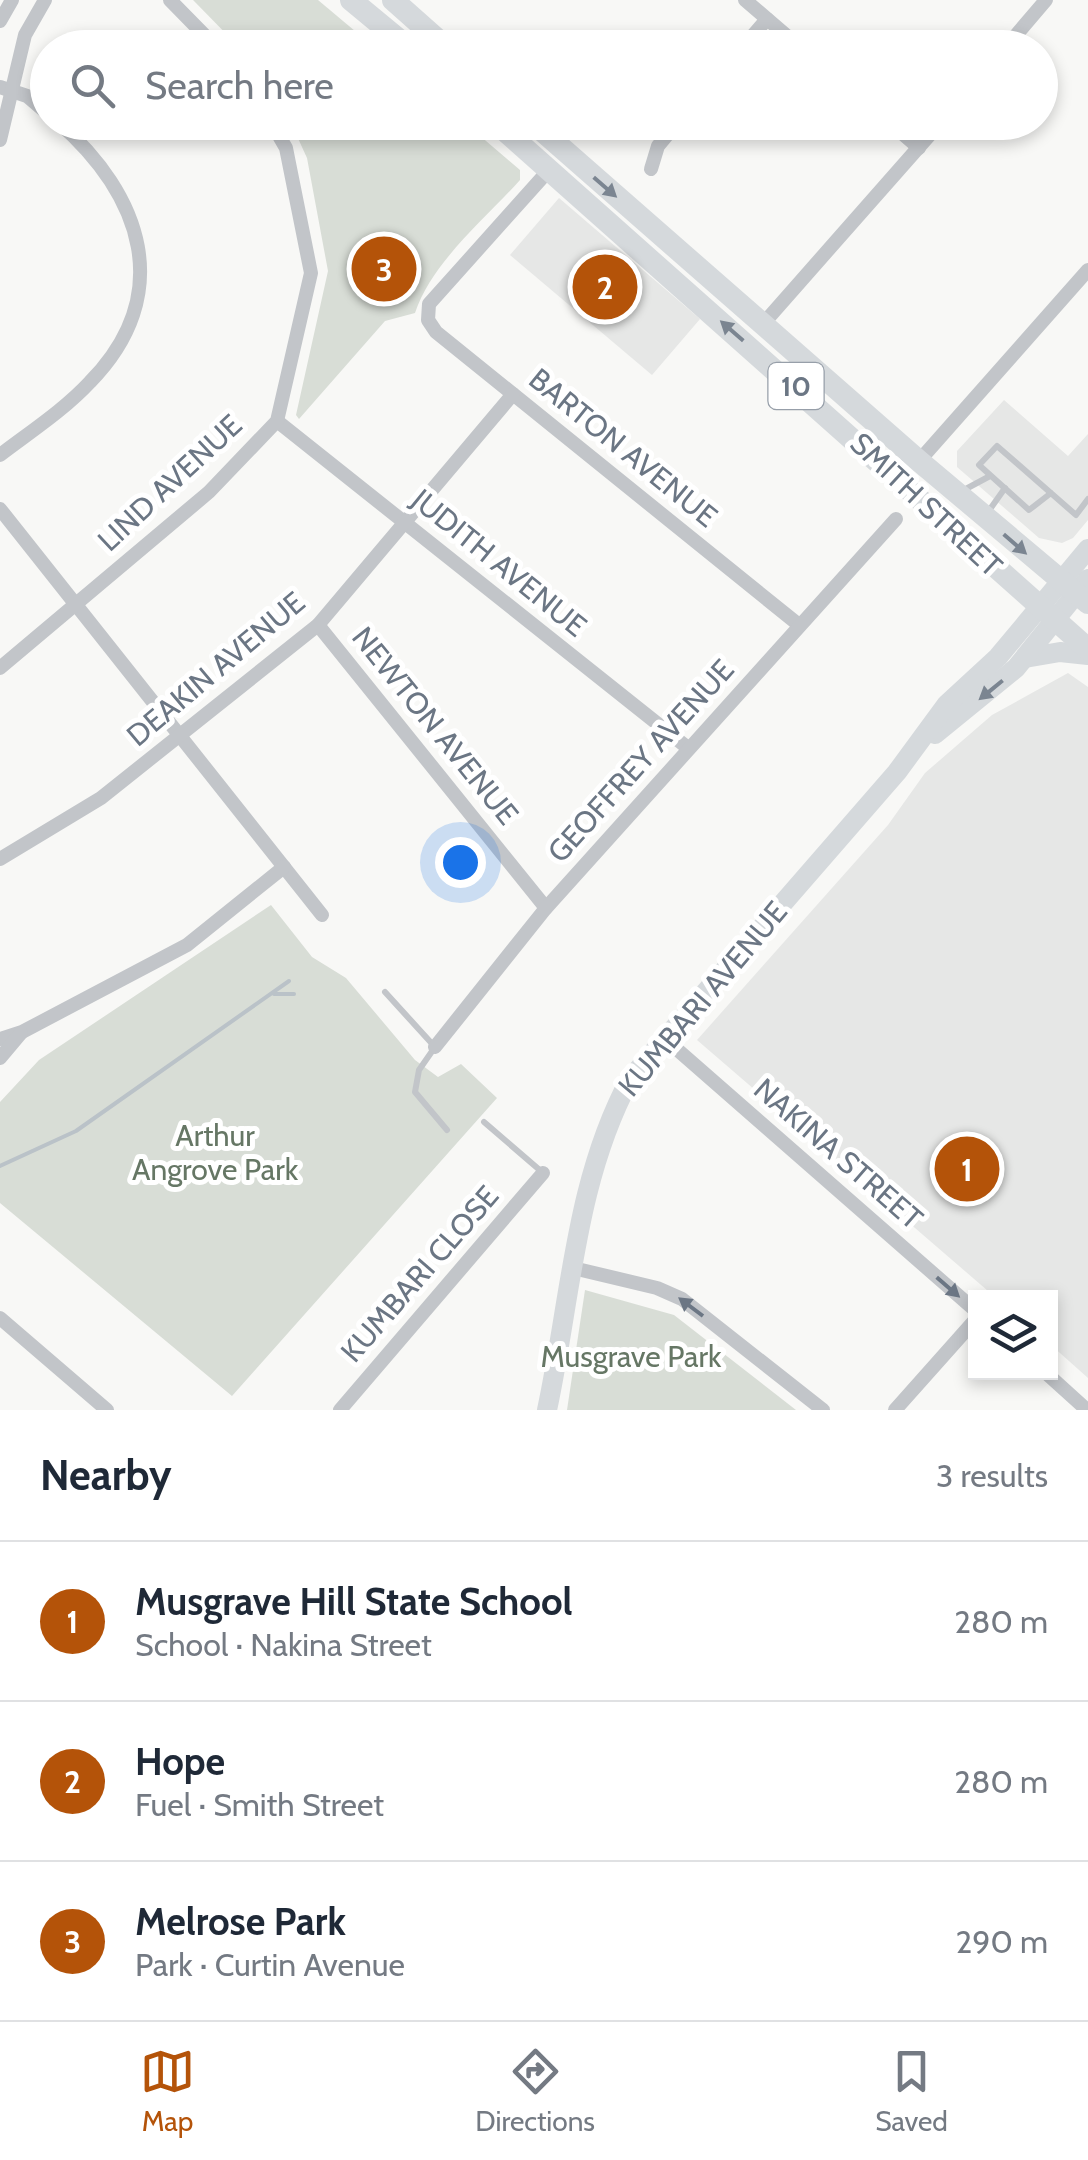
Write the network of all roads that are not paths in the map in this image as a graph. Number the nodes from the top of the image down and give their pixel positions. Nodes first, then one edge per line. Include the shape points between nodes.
1 (12, 0) edge
2 (45, 0) edge
3 (170, 0) edge
4 (350, 0) edge
5 (393, 0) edge
6 (745, 0) edge
7 (1046, 0) edge
8 (767, 19) junction
9 (0, 20) edge
10 (199, 30) edge
11 (388, 30) edge
12 (427, 30) edge
13 (758, 30) edge
14 (780, 30) edge
15 (1020, 30) edge
16 (6, 88) edge
17 (30, 103) edge
18 (0, 140) edge
19 (77, 140) edge
20 (281, 140) edge
21 (515, 140) edge
22 (552, 140) edge
23 (663, 140) edge
24 (910, 140) edge
25 (926, 140) edge
26 (919, 148) junction
27 (651, 168) dead end
28 (549, 170) junction
29 (1088, 270) edge
30 (762, 325) junction
31 (513, 394) junction
32 (277, 421) junction
33 (0, 455) edge
34 (918, 461) junction
35 (990, 476) junction
36 (1005, 488) junction
37 (1051, 493) junction
38 (957, 494) junction
39 (1088, 500) edge
40 (0, 509) edge
41 (896, 518) dead end
42 (985, 518) junction
43 (404, 522) junction
44 (1088, 548) edge
45 (1078, 589) edge
46 (78, 604) junction
47 (1046, 615) junction
48 (318, 625) junction
49 (799, 626) junction
50 (1088, 652) edge
51 (1025, 658) junction
52 (0, 668) edge
53 (180, 737) junction
54 (917, 747) junction
55 (688, 748) junction
56 (0, 859) edge
57 (284, 867) junction
58 (546, 908) junction
59 (322, 915) dead end
60 (385, 992) dead end
61 (22, 1032) junction
62 (664, 1038) junction
63 (0, 1039) edge
64 (434, 1047) junction
65 (0, 1058) edge
66 (484, 1122) dead end
67 (447, 1130) dead end
68 (543, 1173) joint
69 (573, 1268) junction
70 (968, 1304) edge
71 (0, 1318) edge
72 (968, 1328) edge
73 (1053, 1380) edge
74 (107, 1410) edge
75 (340, 1410) edge
76 (546, 1410) edge
77 (823, 1410) edge
78 (895, 1410) edge
79 (1087, 1410) edge

1 - 9 street
2 - 16 street
3 - 10 street
4 - 11 highway
5 - 12 highway
6 - 8 street
7 - 15 street
8 - 13 street
8 - 14 street
16 - 17 street
16 - 18 street
19 - 33 street via 124,199 140,250 140,286 120,343 93,380
20 - 32 street, LIND AVENUE via 311,273
21 - 28 highway, SMITH STREET / 10
22 -> 30 highway, SMITH STREET / 10
23 - 27 street
24 - 26 street
25 - 26 street
26 - 30 street
28 - 31 street, BARTON AVENUE via 428,304 436,332
47 -> 28 highway, SMITH STREET / 10
29 - 34 street
30 - 34 highway, SMITH STREET / 10
31 - 43 street, DEAKIN AVENUE
31 - 49 street, BARTON AVENUE
32 - 43 street, JUDITH AVENUE
32 - 46 street, LIND AVENUE via 209,492
34 - 38 highway, SMITH STREET / 10
35 - 36 lane
35 - 37 lane via 979,465 996,446
35 - 38 lane
36 - 37 lane via 1029,510
36 - 42 lane
37 - 39 lane via 1076,515
38 - 42 highway, SMITH STREET / 10
40 - 46 street
41 - 49 street, GEOFFREY AVENUE
42 -> 45 highway, SMITH STREET / 10
43 - 48 street, DEAKIN AVENUE
43 - 55 street, JUDITH AVENUE
44 - 45 main road, KUMBARI AVENUE
45 - 47 main road, KUMBARI AVENUE
46 - 52 street, LIND AVENUE
46 - 53 street
47 - 50 highway, SMITH STREET / 10
47 - 51 main road, KUMBARI AVENUE
47 - 54 main road, KUMBARI AVENUE via 947,704
48 - 53 street, DEAKIN AVENUE
48 - 58 street, NEWTON AVENUE
49 - 55 street, GEOFFREY AVENUE
50 - 51 main road
51 -> 54 main road, KUMBARI AVENUE
53 - 56 street, DEAKIN AVENUE via 101,798
53 - 57 street
54 - 62 main road, KUMBARI AVENUE
55 - 58 street, GEOFFREY AVENUE
57 - 59 street
57 - 61 street via 187,945
58 - 64 street, GEOFFREY AVENUE
60 - 64 lane
61 - 63 street
61 - 65 street
62 - 69 main road, KUMBARI AVENUE via 630,1079 606,1124
62 -> 70 street, NAKINA STREET
64 - 67 lane via 419,1070 416,1092
66 - 68 lane
68 - 75 street, KUMBARI CLOSE
69 - 76 main road, KUMBARI AVENUE
77 -> 69 street via 682,1299
71 - 74 street
72 - 78 street
73 - 79 street

